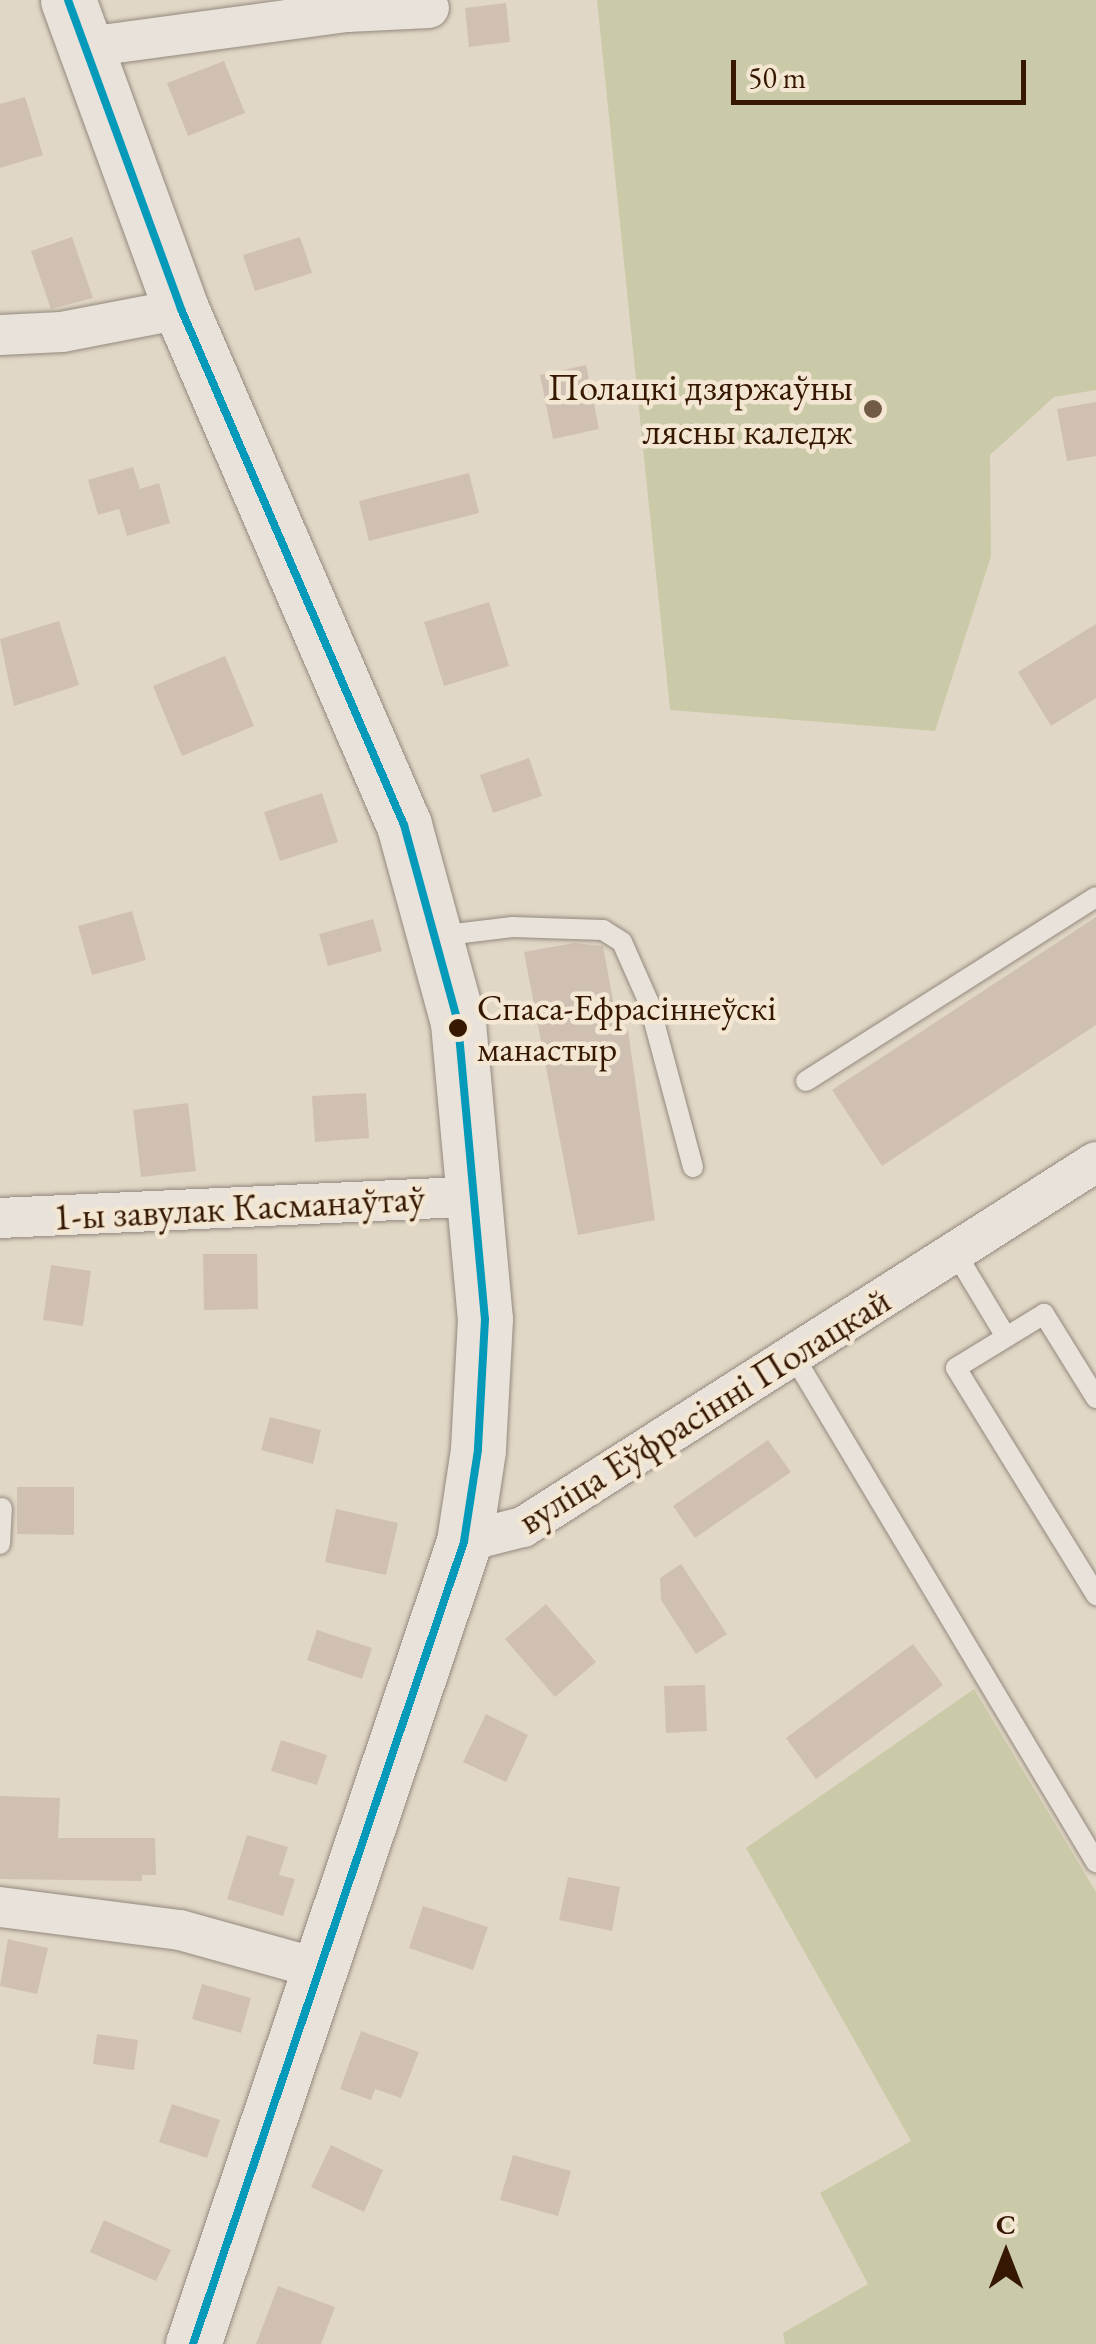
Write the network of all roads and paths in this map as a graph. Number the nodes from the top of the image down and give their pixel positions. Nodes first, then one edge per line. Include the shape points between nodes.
1 (347, 6) edge
2 (429, 8) dead end
3 (78, 24) edge
4 (181, 310) junction
5 (0, 335) edge
6 (1096, 897) edge
7 (438, 936) junction
8 (806, 1080) dead end
9 (1096, 1162) edge
10 (694, 1167) dead end
11 (478, 1196) junction
12 (0, 1218) edge
13 (955, 1252) junction
14 (1006, 1337) junction
15 (793, 1355) junction
16 (1096, 1398) edge
17 (2, 1508) edge
18 (464, 1542) junction
19 (0, 1544) edge
20 (1096, 1595) edge
21 (1096, 1862) edge
22 (0, 1907) edge
23 (323, 1970) junction
24 (193, 2344) edge

1 - 2 street
1 - 3 street
3 - 4 main road
4 - 5 street via 62,332
4 - 7 main road via 370,740
6 - 8 lane
7 - 10 lane via 512,927 584,929 603,930 622,942 650,1003
7 - 11 main road via 458,1023
9 - 13 street, вуліца Еўфрасінні Полацкай
11 - 12 street, 1-ы завулак Касманаўтаў
11 - 18 main road via 486,1320
13 - 14 lane
13 - 15 street, вуліца Еўфрасінні Полацкай
14 - 16 lane via 1044,1314
14 - 20 lane via 956,1368
15 - 18 street, вуліца Еўфрасінні Полацкай via 523,1527
15 - 21 lane
17 - 19 lane
18 - 23 main road
22 - 23 street via 180,1930
23 - 24 main road

